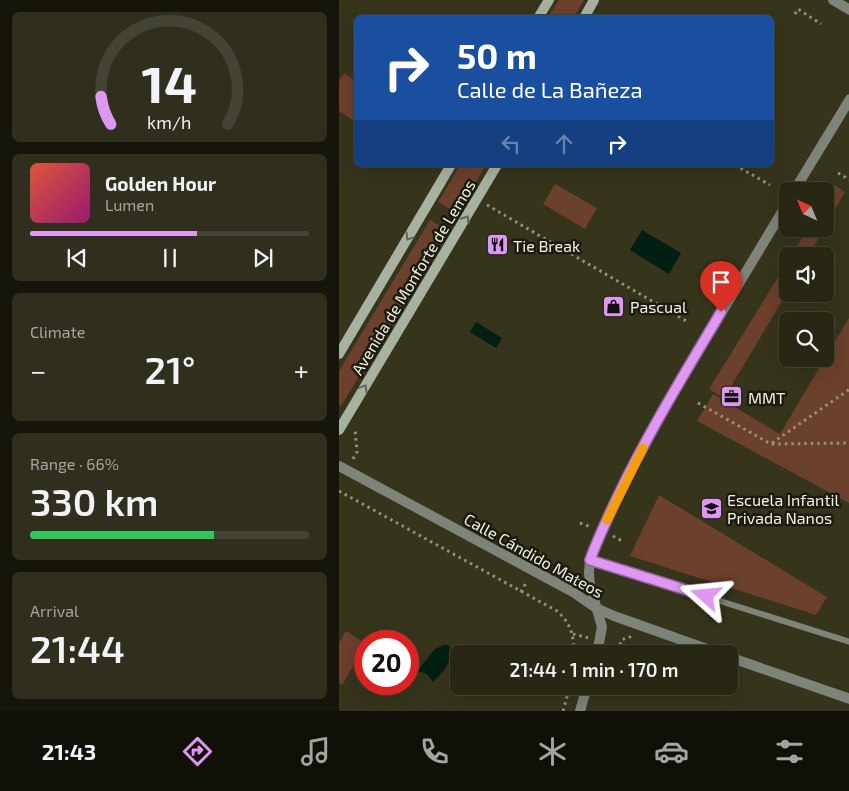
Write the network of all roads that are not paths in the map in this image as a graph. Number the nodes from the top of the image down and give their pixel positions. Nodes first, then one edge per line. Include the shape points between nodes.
1 (549, 0) edge
2 (595, 0) edge
3 (833, 0) edge
4 (849, 10) edge
5 (540, 15) edge
6 (586, 15) edge
7 (849, 99) edge
8 (450, 167) edge
9 (496, 167) edge
10 (799, 182) edge
11 (779, 217) edge
12 (339, 354) edge
13 (339, 430) edge
14 (339, 466) edge
15 (590, 560) junction
16 (596, 608) junction
17 (849, 642) edge
18 (600, 645) edge
19 (696, 645) edge
20 (738, 659) edge
21 (584, 695) edge
22 (849, 699) edge
23 (579, 711) edge

1 - 5 street
2 - 6 street
3 - 4 street
7 - 10 street
8 -> 12 street, Avenida de Monforte de Lemos
13 -> 9 street, Avenida de Monforte de Lemos
11 - 15 street via 657,420 627,476
14 - 16 street, Calle Cándido Mateos via 573,592
15 - 16 street via 590,584
15 - 17 lane
16 - 18 street via 602,627
16 - 19 street, Calle Cándido Mateos
20 - 22 street
21 - 23 street

